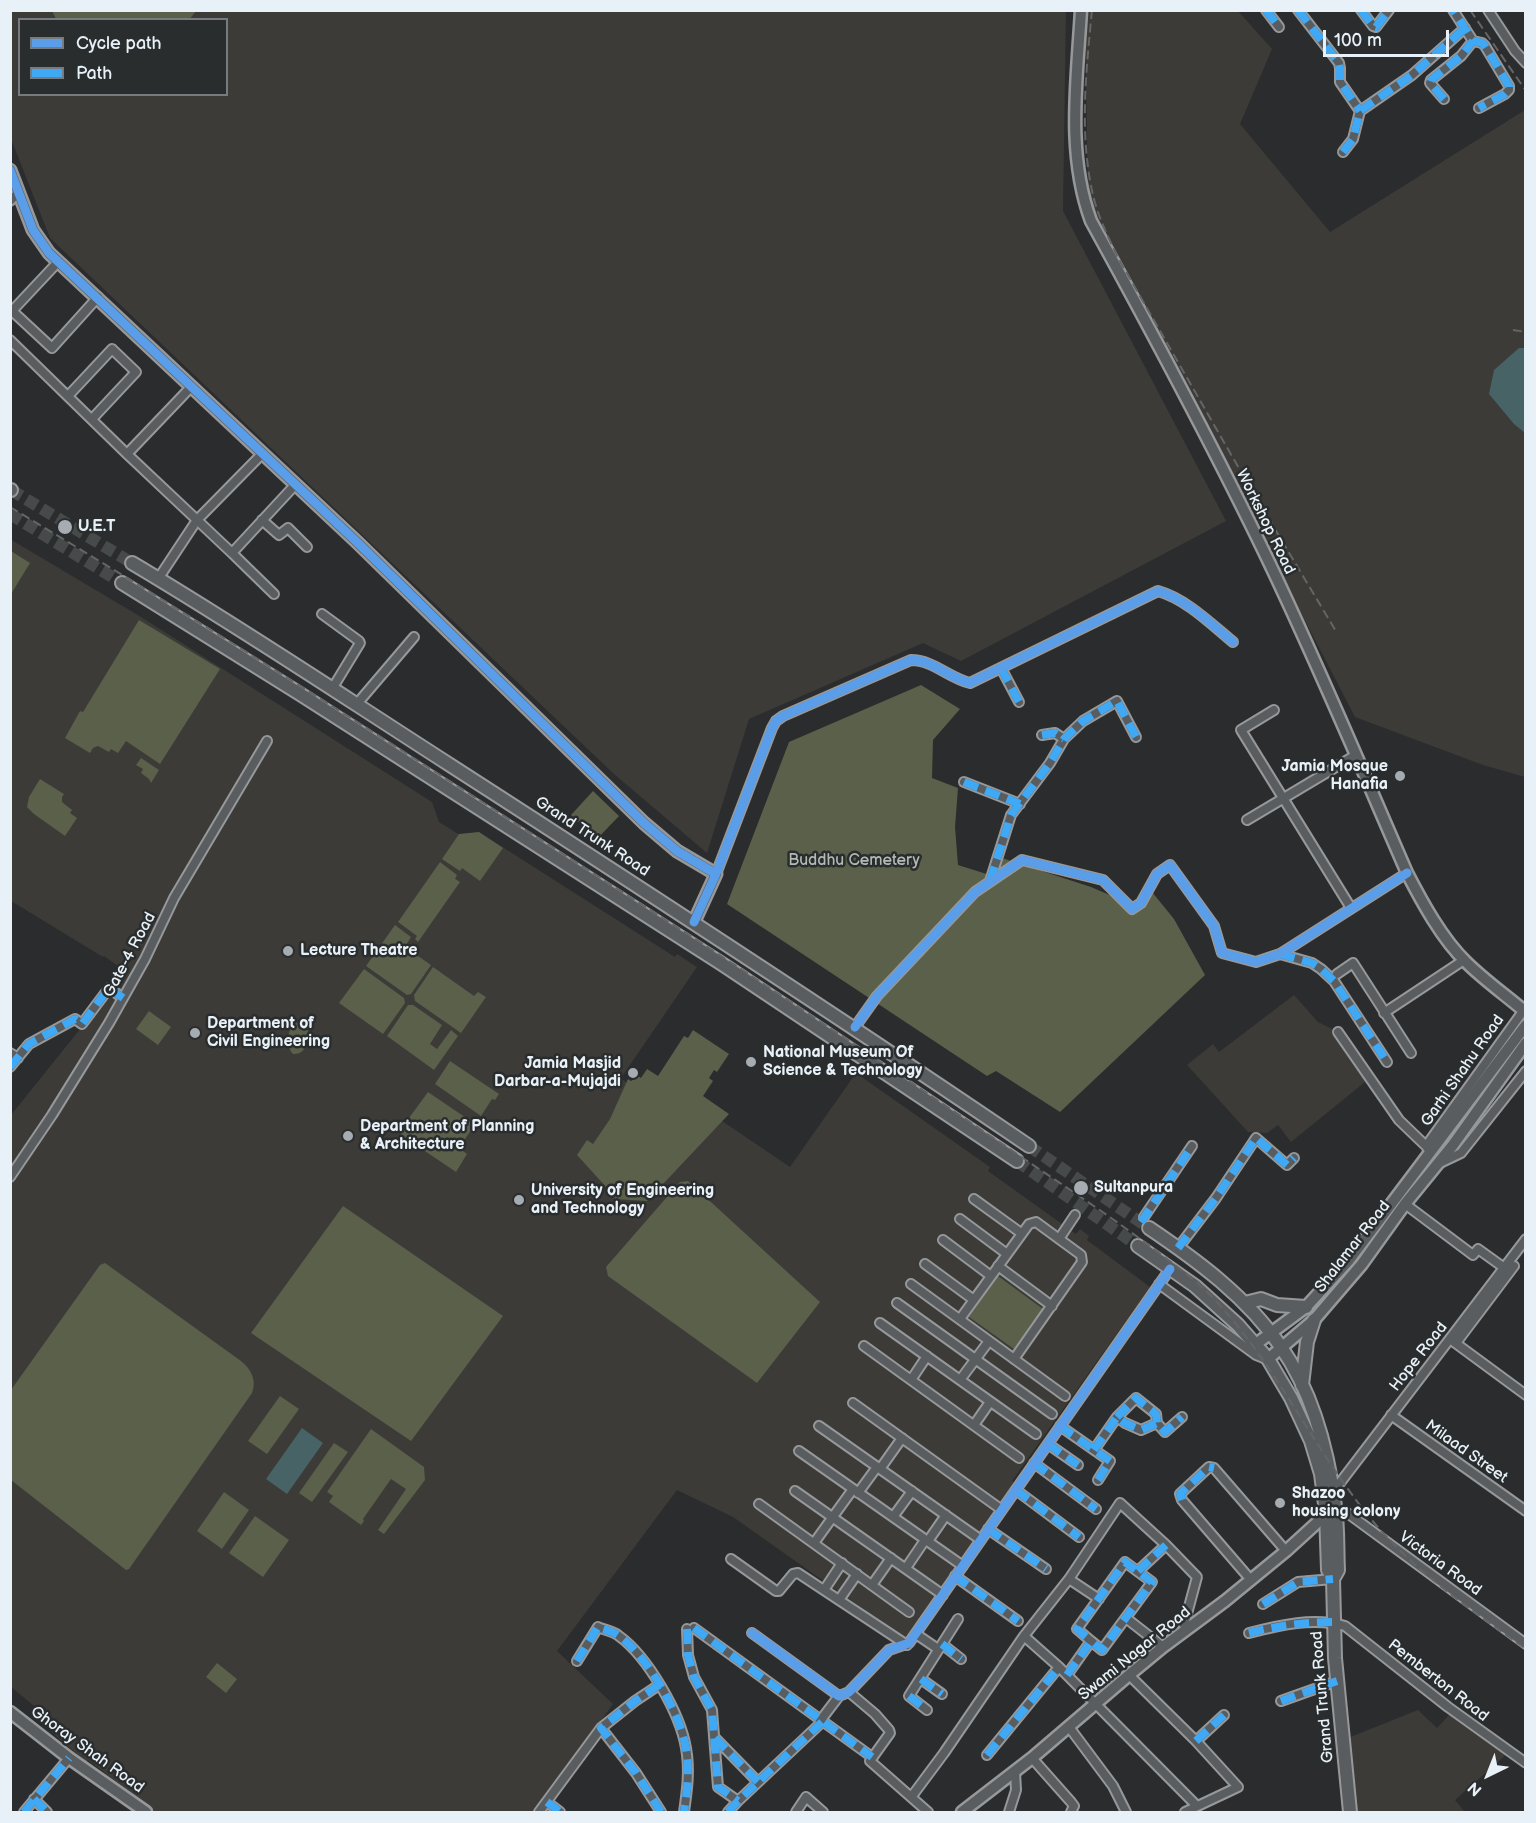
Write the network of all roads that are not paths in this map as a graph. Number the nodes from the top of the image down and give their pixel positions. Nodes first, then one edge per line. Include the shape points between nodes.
1 (1081, 10) edge
2 (1266, 10) edge
3 (1298, 10) edge
4 (1361, 10) edge
5 (1389, 10) edge
6 (1453, 10) edge
7 (1488, 10) edge
8 (1279, 27) dead end
9 (1465, 28) junction
10 (1473, 41) junction
11 (1526, 63) edge
12 (1444, 99) dead end
13 (1479, 108) dead end
14 (1360, 111) junction
15 (1343, 152) dead end
16 (10, 170) edge
17 (19, 192) junction
18 (10, 201) edge
19 (58, 262) junction
20 (98, 297) junction
21 (11, 310) edge
22 (11, 342) edge
23 (191, 387) junction
24 (68, 396) junction
25 (92, 419) junction
26 (127, 454) junction
27 (262, 454) junction
28 (296, 485) junction
29 (197, 520) junction
30 (262, 520) junction
31 (308, 547) dead end
32 (232, 553) junction
33 (132, 563) tunnel mouth
34 (158, 579) junction
35 (122, 583) tunnel mouth
36 (274, 594) dead end
37 (322, 614) dead end
38 (414, 637) dead end
39 (1233, 642) dead end
40 (296, 666) junction
41 (1001, 669) junction
42 (283, 683) junction
43 (332, 689) junction
44 (1019, 702) dead end
45 (356, 705) junction
46 (1274, 710) dead end
47 (1042, 735) dead end
48 (1136, 737) dead end
49 (1064, 739) junction
50 (267, 741) dead end
51 (1356, 755) junction
52 (963, 782) dead end
53 (1284, 799) junction
54 (1020, 804) junction
55 (1247, 820) dead end
56 (1407, 873) junction
57 (716, 874) junction
58 (990, 881) junction
59 (1351, 908) junction
60 (694, 922) junction
61 (1280, 954) junction
62 (1464, 960) junction
63 (1337, 974) dead end
64 (123, 998) junction
65 (1524, 1008) edge
66 (1384, 1013) junction
67 (1526, 1025) edge
68 (855, 1028) junction
69 (1338, 1032) dead end
70 (1526, 1043) edge
71 (10, 1053) edge
72 (1411, 1053) dead end
73 (18, 1058) junction
74 (1387, 1062) dead end
75 (10, 1067) edge
76 (1526, 1071) edge
77 (1029, 1146) tunnel mouth
78 (1192, 1146) dead end
79 (1428, 1149) junction
80 (1294, 1158) dead end
81 (1017, 1161) tunnel mouth
82 (1439, 1163) junction
83 (10, 1177) edge
84 (974, 1199) dead end
85 (1405, 1204) junction
86 (1076, 1215) tunnel mouth
87 (960, 1220) dead end
88 (1146, 1223) joint
89 (1021, 1233) junction
90 (1059, 1239) junction
91 (1526, 1239) edge
92 (943, 1240) dead end
93 (1138, 1246) tunnel mouth
94 (1178, 1248) junction
95 (1007, 1254) junction
96 (926, 1264) dead end
97 (998, 1266) junction
98 (1514, 1266) dead end
99 (1503, 1267) junction
100 (1170, 1269) junction
101 (991, 1276) junction
102 (911, 1284) dead end
103 (1159, 1284) junction
104 (974, 1300) junction
105 (897, 1303) dead end
106 (1245, 1303) junction
107 (1052, 1306) junction
108 (1306, 1307) junction
109 (960, 1319) junction
110 (1314, 1320) junction
111 (880, 1323) dead end
112 (1270, 1333) junction
113 (989, 1341) junction
114 (1453, 1341) junction
115 (1256, 1344) junction
116 (864, 1346) dead end
117 (1282, 1347) junction
118 (927, 1356) junction
119 (975, 1359) junction
120 (1014, 1359) junction
121 (1268, 1359) junction
122 (911, 1380) junction
123 (960, 1380) junction
124 (1302, 1385) junction
125 (1526, 1395) edge
126 (1065, 1396) dead end
127 (990, 1402) junction
128 (853, 1403) dead end
129 (1052, 1414) dead end
130 (1391, 1415) junction
131 (1117, 1417) junction
132 (1182, 1418) dead end
133 (1157, 1423) junction
134 (974, 1425) junction
135 (819, 1426) dead end
136 (1060, 1426) junction
137 (1036, 1434) dead end
138 (902, 1438) junction
139 (1048, 1444) junction
140 (1094, 1450) junction
141 (799, 1451) dead end
142 (1019, 1458) dead end
143 (1034, 1463) junction
144 (1078, 1466) dead end
145 (879, 1468) junction
146 (1098, 1480) dead end
147 (1016, 1490) junction
148 (795, 1491) dead end
149 (856, 1491) junction
150 (912, 1491) junction
151 (1333, 1492) junction
152 (759, 1504) dead end
153 (1096, 1509) dead end
154 (1002, 1510) junction
155 (1526, 1511) edge
156 (946, 1515) junction
157 (1331, 1516) junction
158 (833, 1517) junction
159 (893, 1517) junction
160 (988, 1529) junction
161 (1079, 1537) dead end
162 (927, 1540) junction
163 (981, 1540) junction
164 (814, 1544) junction
165 (1166, 1545) junction
166 (1286, 1551) junction
167 (891, 1558) junction
168 (731, 1559) dead end
169 (842, 1563) junction
170 (963, 1566) junction
171 (906, 1568) junction
172 (1046, 1569) dead end
173 (1138, 1571) junction
174 (857, 1574) junction
175 (956, 1576) junction
176 (1069, 1579) junction
177 (1333, 1579) junction
178 (1251, 1580) junction
179 (872, 1585) junction
180 (824, 1590) junction
181 (943, 1595) junction
182 (1099, 1599) junction
183 (839, 1600) junction
184 (1263, 1604) dead end
185 (909, 1612) dead end
186 (1126, 1618) junction
187 (958, 1619) dead end
188 (1018, 1621) dead end
189 (1334, 1622) junction
190 (1186, 1630) junction
191 (752, 1633) dead end
192 (1249, 1633) dead end
193 (916, 1634) junction
194 (1024, 1636) junction
195 (1091, 1641) junction
196 (1526, 1644) edge
197 (907, 1645) junction
198 (940, 1647) junction
199 (1163, 1647) junction
200 (961, 1659) dead end
201 (578, 1661) dead end
202 (1059, 1667) junction
203 (1066, 1675) junction
204 (1129, 1675) junction
205 (921, 1679) junction
206 (1337, 1681) junction
207 (659, 1685) junction
208 (849, 1692) junction
209 (942, 1694) dead end
210 (839, 1696) junction
211 (1281, 1701) dead end
212 (1096, 1705) junction
213 (927, 1710) dead end
214 (10, 1712) edge
215 (1224, 1714) dead end
216 (821, 1721) junction
217 (1069, 1727) junction
218 (601, 1728) junction
219 (715, 1738) junction
220 (1196, 1741) junction
221 (987, 1755) dead end
222 (872, 1757) junction
223 (69, 1758) junction
224 (1032, 1758) junction
225 (1526, 1763) edge
226 (1015, 1772) junction
227 (758, 1782) junction
228 (912, 1796) junction
229 (34, 1799) junction
230 (547, 1802) junction
231 (738, 1802) junction
232 (1197, 1806) junction
233 (132, 1808) edge
234 (24, 1812) edge
235 (47, 1812) edge
236 (147, 1812) edge
237 (539, 1812) edge
238 (560, 1812) edge
239 (661, 1812) edge
240 (684, 1812) edge
241 (728, 1812) edge
242 (796, 1812) edge
243 (823, 1812) edge
244 (928, 1812) edge
245 (962, 1812) edge
246 (1009, 1812) edge
247 (1071, 1812) edge
248 (1126, 1812) edge
249 (1185, 1812) edge
250 (1350, 1812) edge

1 - 51 main road, Workshop Road via 1075,116 1077,165 1091,221 1268,559
2 - 8 street
3 - 14 street via 1339,63 1340,82
4 - 5 street via 1376,27
6 - 9 street
7 - 11 street
9 - 10 street
9 - 14 street via 1412,75
10 - 12 street via 1431,80
10 - 13 street via 1485,46 1509,86 1505,93
14 - 15 street via 1353,139
16 - 17 main road
17 - 18 street
17 - 19 main road via 40,241
19 - 20 main road
19 - 21 street
20 - 21 street via 52,348
20 - 23 main road
22 - 24 street
23 - 26 street
23 - 27 main road
24 - 25 street
24 - 25 street via 112,349 136,372
25 - 26 street
26 - 29 street
27 - 28 main road
27 - 29 street
28 - 30 street
28 - 57 main road via 644,823 677,851
29 - 32 street
29 - 34 street
30 - 31 street via 279,536 288,528
30 - 32 street
32 - 36 street
33 - 34 main road, Grand Trunk Road
34 - 40 main road, Grand Trunk Road
35 - 42 main road
37 - 43 street via 360,643
38 - 45 street
39 - 41 street via 1182,602 1158,591
40 - 42 main road
40 - 43 main road, Grand Trunk Road
41 - 44 street
41 - 57 street via 970,682 926,662 911,660 776,721
42 - 81 main road via 722,964
43 - 45 main road, Grand Trunk Road
45 - 60 main road, Grand Trunk Road
46 - 53 street via 1241,730
47 - 49 street via 1055,733
48 - 49 street via 1117,701 1083,721
49 - 54 street
50 - 64 street, Gate-4 Road via 174,898
51 - 53 street
51 - 56 main road, Workshop Road
52 - 54 street
53 - 55 street
53 - 59 street
54 - 58 street via 1011,815
56 - 59 street
56 - 62 main road, Workshop Road via 1433,919
57 - 60 main road
58 - 61 street via 1022,860 1103,880 1132,909 1141,903 1157,874 1170,865 1214,926 1222,953 1256,962
58 - 68 street via 975,892 878,996
59 - 61 street
60 - 68 main road, Grand Trunk Road
61 - 74 street via 1312,963 1334,981
62 - 65 main road, Workshop Road
62 - 66 street
63 - 66 street via 1353,963
64 - 73 street via 109,988 82,1023 75,1019 29,1044
64 - 83 street, Gate-4 Road
65 - 79 street, Garhi Shahu Road
66 - 72 street
67 - 79 main road, Shalamar Road via 1443,1137
68 - 77 main road, Grand Trunk Road
69 - 79 street via 1399,1120
70 - 82 main road, Shalamar Road
71 - 73 street
73 - 75 street
76 - 82 street via 1461,1153
78 - 88 street
79 - 108 main road, Shalamar Road via 1349,1260
80 - 94 street via 1287,1165 1256,1138
82 - 85 main road, Shalamar Road
84 - 89 street
85 - 99 street via 1473,1255 1479,1249
85 - 110 main road, Shalamar Road via 1362,1264
86 - 90 street
87 - 95 street
88 - 94 main road, Grand Trunk Road
89 - 90 street via 1036,1222
89 - 95 street
90 - 107 street via 1083,1258
91 - 99 street, Hope Road
92 - 101 street
93 - 100 main road, Grand Trunk Road
94 - 106 main road, Grand Trunk Road
95 - 97 street
96 - 104 street
97 - 101 street
97 - 107 street
98 - 114 street
99 - 114 street, Hope Road
100 - 103 street
100 - 115 main road, Grand Trunk Road via 1215,1302
101 - 104 street
102 - 109 street
103 - 121 street via 1256,1355
103 - 136 street
104 - 109 street
105 - 119 street
106 - 108 main road via 1260,1299
106 - 112 main road, Grand Trunk Road
107 - 120 street
108 - 112 main road, Shalamar Road
109 - 113 street
110 - 117 main road, Shalamar Road
110 - 124 main road
111 - 118 street
112 - 115 main road, Shalamar Road
112 - 117 main road, Grand Trunk Road
113 - 119 street
113 - 120 street
114 - 125 street
114 - 130 street, Hope Road
115 - 121 main road, Grand Trunk Road
116 - 122 street
117 - 121 main road, Shalamar Road
117 - 124 main road, Grand Trunk Road
118 - 122 street
118 - 123 street
119 - 123 street
119 - 129 street
120 - 126 street
121 - 157 main road, Grand Trunk Road via 1311,1441
122 - 134 street
123 - 127 street
124 - 151 main road, Grand Trunk Road via 1323,1442
127 - 134 street
127 - 137 street
128 - 138 street
130 - 151 street, Hope Road
130 - 155 street, Milaad Street
131 - 133 street via 1141,1430
131 - 133 street via 1136,1398 1156,1414
131 - 140 street
132 - 133 street via 1165,1432
134 - 142 street
135 - 145 street
136 - 139 street
136 - 140 street
138 - 145 street
138 - 154 street
139 - 143 street
139 - 144 street
140 - 146 street via 1110,1461
141 - 149 street
143 - 147 street
143 - 153 street
145 - 149 street
145 - 150 street
147 - 154 street
147 - 161 street
148 - 158 street
149 - 158 street
149 - 159 street
150 - 156 street
150 - 159 street
151 - 157 main road, Grand Trunk Road
152 - 164 street
154 - 160 street
156 - 162 street
156 - 163 street
157 - 166 main road, Swami Nagar Road via 1320,1520
157 - 177 main road, Grand Trunk Road via 1338,1570
157 - 196 street, Victoria Road via 1347,1512
158 - 164 street
158 - 167 street
159 - 162 street
160 - 163 street
160 - 172 street
162 - 170 street
162 - 171 street
163 - 170 street
164 - 169 street
165 - 173 street
165 - 176 street via 1120,1503
165 - 190 street via 1197,1577
166 - 178 main road, Swami Nagar Road
166 - 178 street via 1214,1468 1209,1467 1195,1478 1180,1494 1182,1500
167 - 171 street
167 - 179 street
168 - 180 street via 776,1591 796,1573
169 - 174 street
169 - 180 street
170 - 175 street
171 - 181 street
173 - 182 street via 1125,1562
173 - 186 street via 1152,1582
174 - 179 street
174 - 183 street
175 - 181 street
175 - 188 street
176 - 182 street
176 - 194 street
177 - 184 street via 1298,1582
177 - 189 main road, Grand Trunk Road
178 - 190 main road, Swami Nagar Road
179 - 185 street
180 - 183 street
181 - 193 street
182 - 195 street via 1077,1629
183 - 197 street
186 - 195 street via 1102,1650
186 - 199 street
187 - 198 street
189 - 192 street via 1284,1624
189 - 206 main road, Grand Trunk Road
189 - 225 street, Pemberton Road via 1345,1626
190 - 199 main road, Swami Nagar Road
191 - 210 street
193 - 197 street
193 - 198 street
194 - 202 street
194 - 228 street
195 - 203 street
197 - 208 street via 889,1650
198 - 200 street
198 - 205 street
199 - 204 main road, Swami Nagar Road
201 - 207 street via 598,1627 616,1633 636,1650
202 - 203 street
202 - 221 street
203 - 212 street
204 - 212 main road, Swami Nagar Road
204 - 220 street
205 - 209 street
205 - 213 street via 909,1696
206 - 211 street
206 - 250 main road, Grand Trunk Road
207 - 218 street
207 - 240 street via 676,1717 686,1748 688,1784
208 - 210 street
208 - 222 street via 889,1730
210 - 216 street
212 - 217 main road, Swami Nagar Road
212 - 232 street
214 - 223 main road, Ghoray Shah Road
215 - 220 street
216 - 219 street via 691,1629 688,1655 694,1677 712,1710
216 - 222 street
216 - 227 street
217 - 224 main road, Swami Nagar Road
217 - 248 street via 1113,1786
218 - 230 street
218 - 239 street
219 - 227 street
219 - 231 street via 718,1787
220 - 232 street via 1238,1787
222 - 228 street via 874,1766
223 - 229 street
223 - 233 main road, Ghoray Shah Road
224 - 226 main road, Swami Nagar Road
224 - 247 street via 1074,1806
226 - 245 main road, Swami Nagar Road
226 - 246 street via 1016,1792
227 - 231 street
228 - 244 street
229 - 234 street
229 - 235 street
230 - 237 street
230 - 238 street
231 - 241 street
232 - 249 street
233 - 236 main road, Ghoray Shah Road
242 - 243 street via 806,1797

